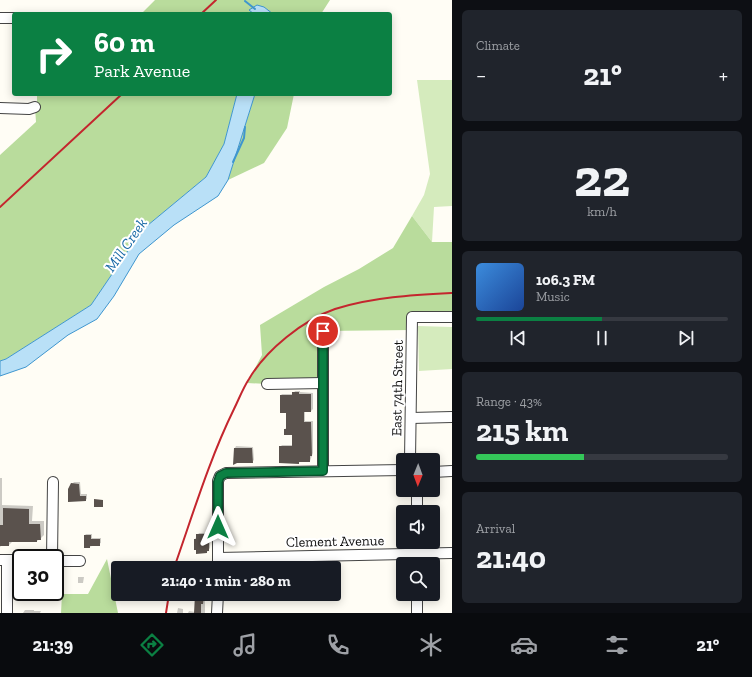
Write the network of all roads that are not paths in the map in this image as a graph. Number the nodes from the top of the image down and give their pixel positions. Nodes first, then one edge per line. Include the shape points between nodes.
1 (0, 18) edge
2 (12, 18) edge
3 (35, 107) dead end
4 (0, 108) edge
5 (452, 317) edge
6 (323, 331) dead end
7 (323, 383) junction
8 (267, 384) dead end
9 (452, 417) edge
10 (411, 418) junction
11 (410, 453) edge
12 (396, 470) edge
13 (323, 471) junction
14 (452, 471) edge
15 (440, 472) edge
16 (53, 482) dead end
17 (52, 549) edge
18 (416, 549) edge
19 (416, 553) junction
20 (452, 553) edge
21 (416, 557) edge
22 (218, 558) joint
23 (4, 560) edge
24 (80, 560) dead end
25 (64, 561) edge
26 (218, 601) edge
27 (417, 601) edge
28 (7, 613) edge
29 (217, 613) edge
30 (417, 613) edge

1 - 2 street
3 - 4 street
5 - 10 street, East 74th Street via 412,317
6 - 7 street
7 - 8 street
7 - 13 street
9 - 10 street
10 - 11 street, East 74th Street
12 - 13 street
13 - 22 street via 226,473 220,476
14 - 15 street
16 - 17 street
18 - 19 street
19 - 20 street, Clement Avenue
19 - 21 street
19 - 22 street, Clement Avenue
23 - 28 street
24 - 25 street
26 - 29 street
27 - 30 street

